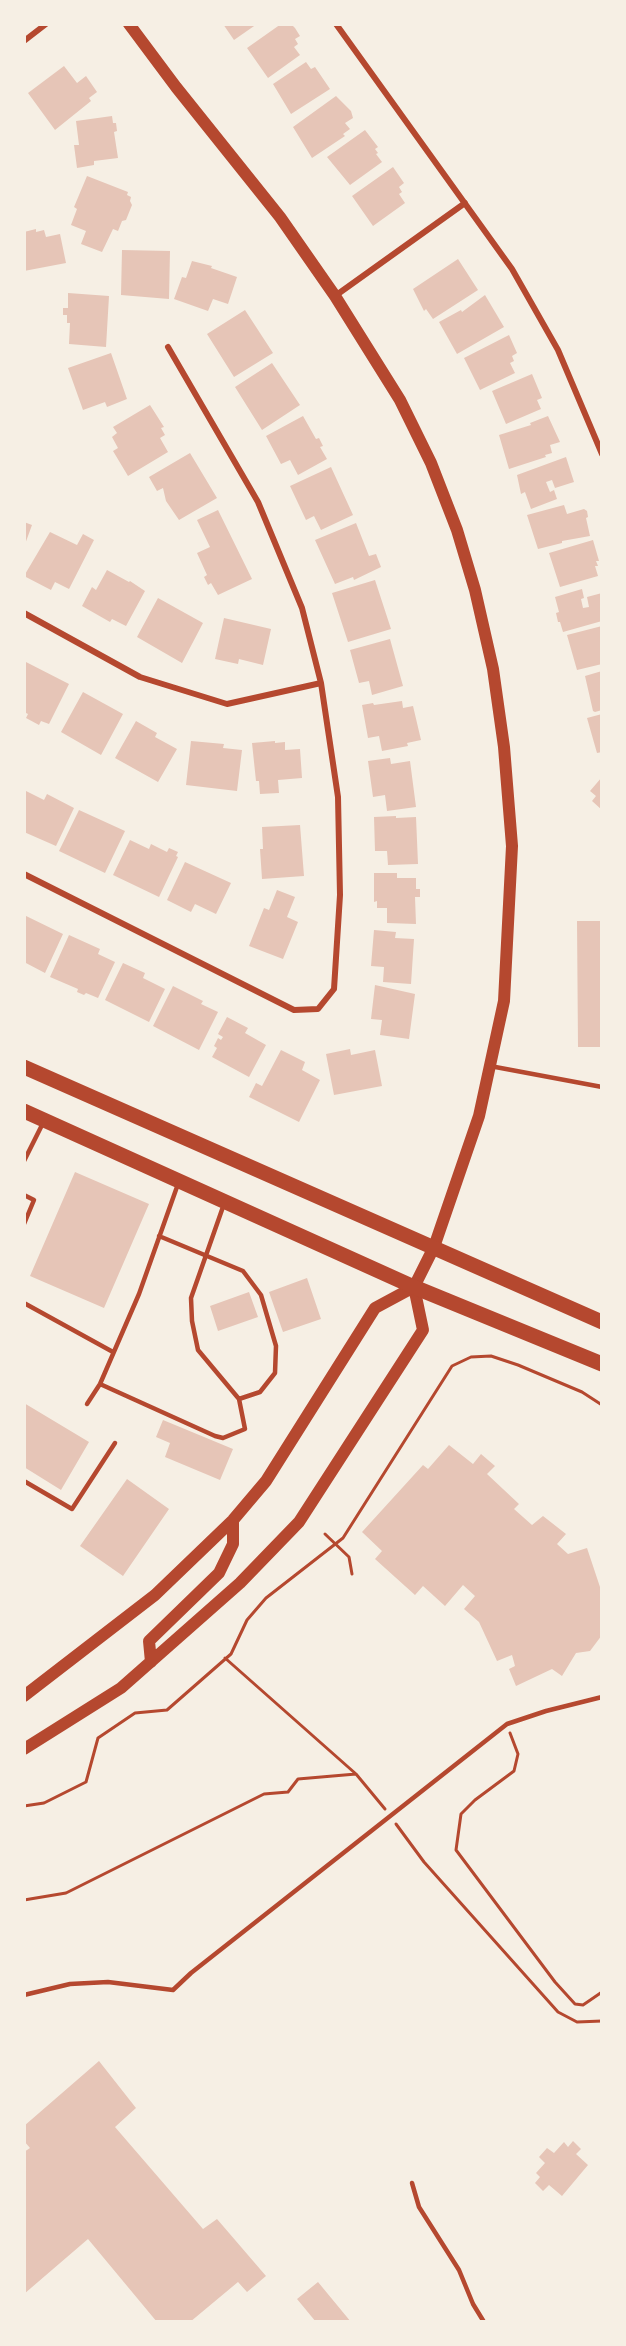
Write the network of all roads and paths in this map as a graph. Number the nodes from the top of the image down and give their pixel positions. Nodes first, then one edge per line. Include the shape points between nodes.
1 (46, 24) edge
2 (129, 24) edge
3 (336, 24) edge
4 (24, 41) edge
5 (465, 203) junction
6 (335, 296) junction
7 (168, 347) dead end
8 (602, 454) edge
9 (24, 613) edge
10 (321, 683) junction
11 (24, 874) edge
12 (490, 1066) junction
13 (24, 1067) edge
14 (602, 1087) edge
15 (24, 1111) edge
16 (44, 1120) junction
17 (24, 1161) edge
18 (179, 1181) junction
19 (24, 1194) edge
20 (225, 1202) junction
21 (24, 1224) edge
22 (159, 1236) junction
23 (434, 1247) junction
24 (204, 1255) junction
25 (414, 1287) junction
26 (24, 1303) edge
27 (602, 1322) edge
28 (113, 1352) junction
29 (602, 1364) edge
30 (100, 1384) junction
31 (238, 1399) junction
32 (87, 1404) dead end
33 (602, 1405) edge
34 (115, 1443) dead end
35 (24, 1481) edge
36 (233, 1521) junction
37 (325, 1534) dead end
38 (335, 1544) junction
39 (352, 1574) dead end
40 (225, 1658) junction
41 (151, 1662) junction
42 (24, 1696) edge
43 (602, 1697) edge
44 (507, 1724) junction
45 (24, 1749) edge
46 (356, 1774) junction
47 (24, 1806) edge
48 (390, 1815) junction
49 (24, 1900) edge
50 (602, 1992) edge
51 (24, 1995) edge
52 (602, 2021) edge
53 (412, 2182) dead end
54 (484, 2322) edge

1 - 4 street
2 - 6 main road via 280,217
3 - 5 street
5 - 6 street
5 - 8 street via 512,269 558,350
6 - 12 main road via 400,400 430,463 457,530 493,669 512,846 504,1001
7 - 10 street via 258,502 302,608
9 - 10 street via 140,677 227,704
10 - 11 street via 338,797 340,895 334,989 318,1009 294,1010
12 - 14 lane
12 - 23 main road via 479,1116
13 - 23 main road
15 - 16 main road
16 - 17 lane
16 - 18 main road
18 - 20 main road
18 - 22 lane
19 - 21 lane via 34,1200
20 - 24 lane
20 - 25 main road
22 - 24 lane
22 - 28 lane
23 - 25 main road
23 - 27 main road
24 - 31 lane via 191,1298 198,1350
24 - 31 lane via 243,1271 261,1295 276,1346 275,1373 260,1392
25 - 29 main road
25 - 36 main road via 375,1308 266,1481
25 - 41 main road via 423,1330 298,1522 240,1583
26 - 28 lane
28 - 30 lane
30 - 31 lane via 223,1438 245,1429
30 - 32 lane
33 - 38 path via 582,1392 491,1356 471,1357 452,1366 344,1538
34 - 35 lane via 72,1509
36 - 41 main road via 233,1544 219,1573 149,1641
36 - 42 main road via 155,1595
37 - 38 path
38 - 39 path via 349,1557
38 - 40 path via 266,1598 247,1620 231,1654
40 - 46 path
40 - 47 path via 167,1710 135,1713 98,1737 86,1782 44,1803
41 - 45 main road via 121,1688
43 - 44 lane
44 - 48 lane
44 - 50 path via 518,1754 514,1771 461,1814 456,1850 574,2004 583,2004
46 - 48 path
46 - 49 path via 298,1779 288,1792 264,1794 66,1893
48 - 51 lane via 173,1990 108,1982 49,1988
48 - 52 path via 424,1862 558,2012 577,2022
53 - 54 lane via 419,2207 459,2270

